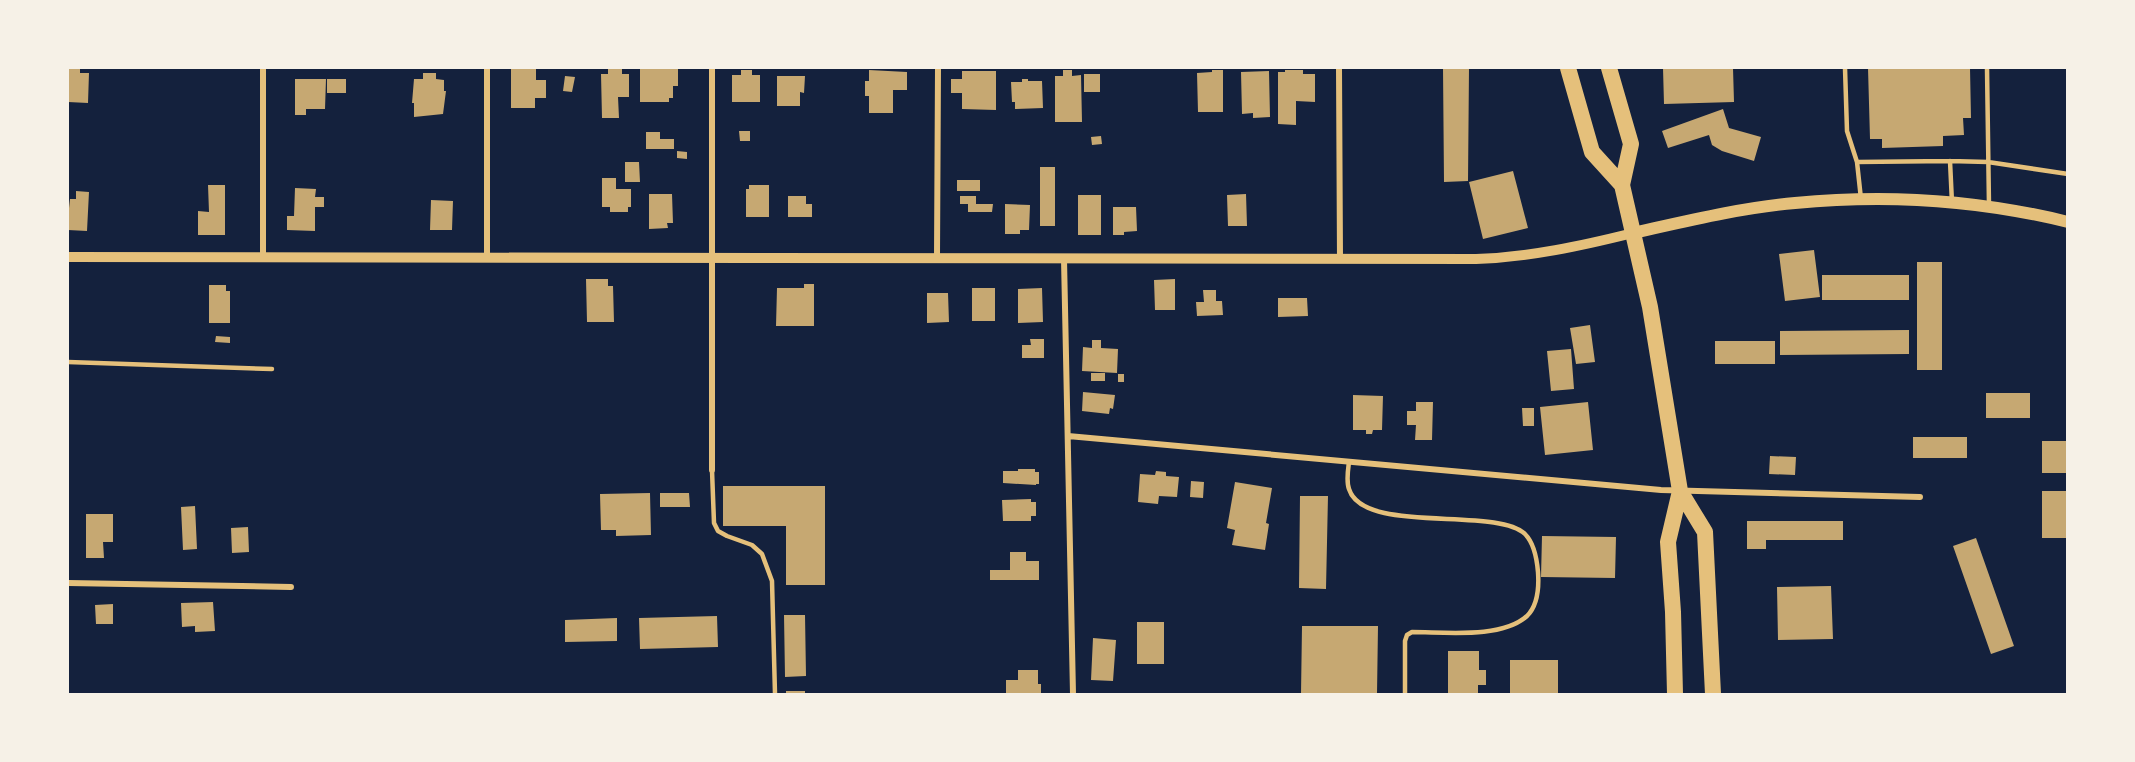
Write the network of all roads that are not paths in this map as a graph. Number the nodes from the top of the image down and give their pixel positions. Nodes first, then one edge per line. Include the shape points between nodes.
1 (263, 68) edge
2 (487, 68) edge
3 (712, 68) edge
4 (938, 68) edge
5 (1340, 68) edge
6 (1568, 68) edge
7 (1609, 68) edge
8 (1845, 68) edge
9 (1987, 68) edge
10 (1950, 160) junction
11 (1857, 162) junction
12 (1988, 162) junction
13 (2067, 174) edge
14 (1622, 185) junction
15 (1861, 199) junction
16 (1952, 203) junction
17 (1989, 207) junction
18 (2067, 222) edge
19 (1633, 233) junction
20 (68, 257) edge
21 (263, 257) junction
22 (712, 257) junction
23 (487, 258) junction
24 (936, 258) junction
25 (1064, 259) junction
26 (1340, 259) junction
27 (68, 362) edge
28 (272, 369) dead end
29 (1068, 436) junction
30 (1349, 462) junction
31 (712, 470) joint
32 (1680, 491) junction
33 (1920, 497) dead end
34 (68, 583) edge
35 (291, 586) dead end
36 (775, 694) edge
37 (1073, 694) edge
38 (1405, 694) edge
39 (1675, 694) edge
40 (1713, 694) edge

1 - 21 street
2 - 23 street
3 - 22 street
4 - 24 street
5 - 26 street
6 - 14 highway via 1592,152
7 - 14 highway via 1631,144
8 - 11 lane via 1847,131
9 - 12 lane
10 - 11 lane
10 - 12 lane
10 - 16 lane
11 - 15 lane
12 - 13 lane
12 - 17 lane
14 - 19 highway
15 - 16 main road
15 - 19 main road via 1744,210
16 - 17 main road
17 - 18 main road
19 - 26 street via 1524,256
19 - 32 highway via 1654,329
20 - 21 street
21 - 23 street
22 - 23 street
22 - 24 street
22 - 31 street
24 - 25 street
25 - 26 street
25 - 29 street
27 - 28 lane
29 - 30 street
29 - 37 street
30 - 32 street
30 - 38 lane via 1349,489 1361,504 1404,516 1515,527 1530,540 1536,560 1535,603 1531,612 1514,625 1494,631 1407,635
31 - 36 lane via 714,523 718,531 752,545 762,554 772,581
32 - 33 street
32 - 39 highway via 1668,542
32 - 40 highway via 1705,532
34 - 35 street

